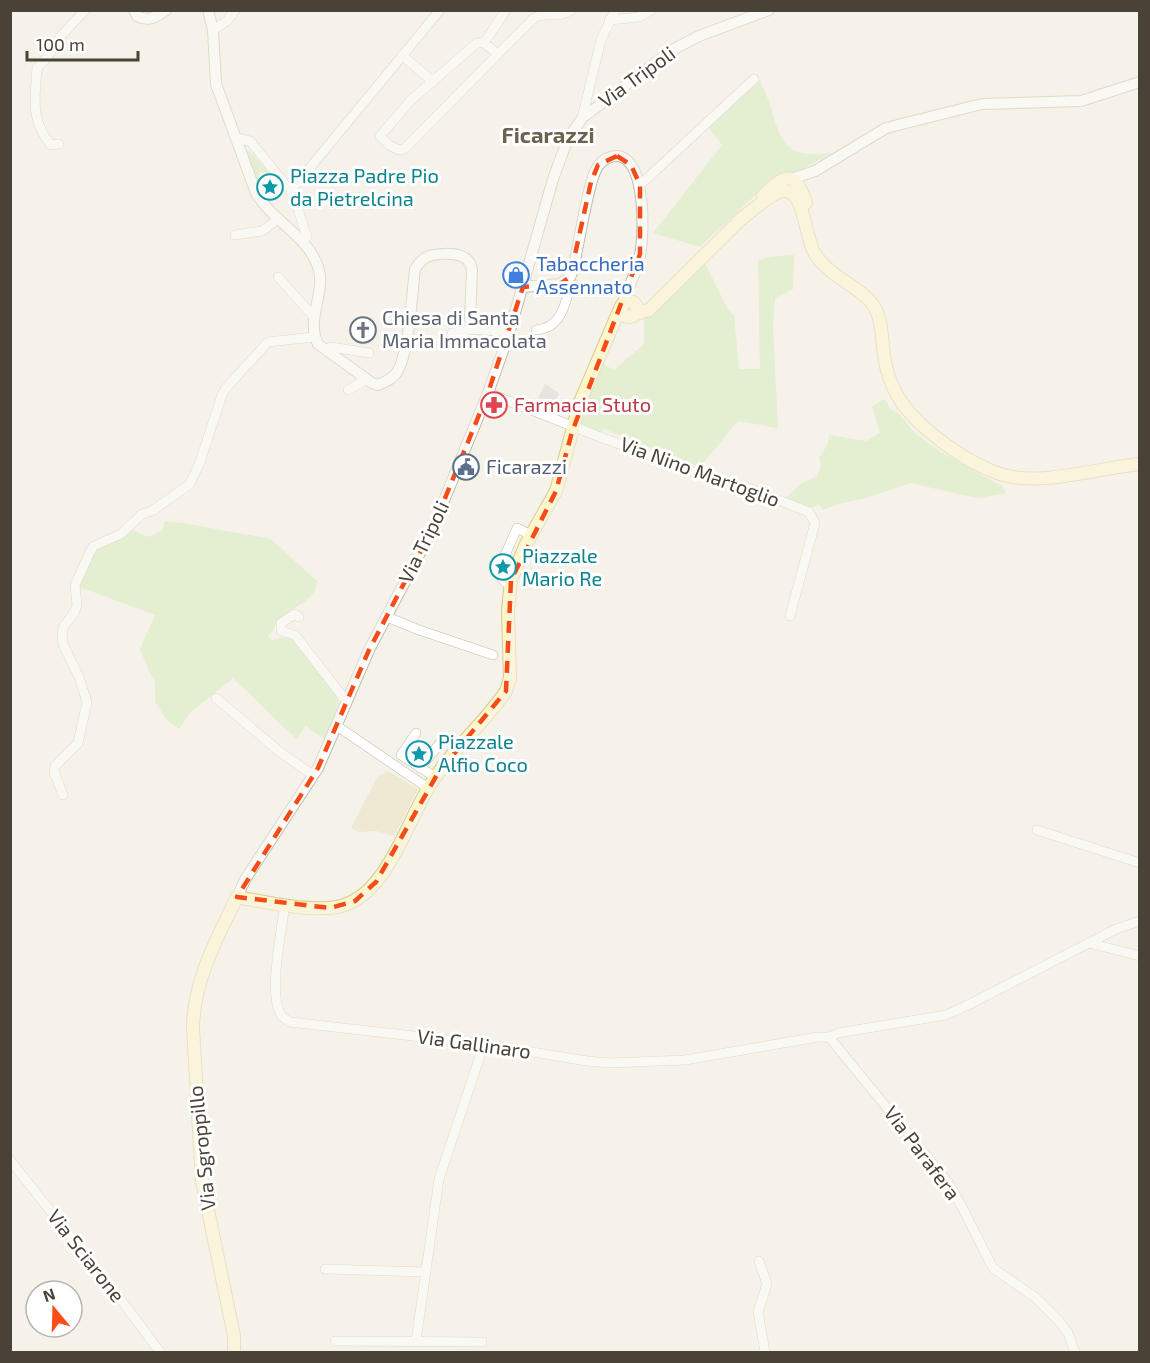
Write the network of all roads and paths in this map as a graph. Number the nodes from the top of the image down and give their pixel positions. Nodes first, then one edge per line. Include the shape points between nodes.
1 (85, 10) edge
2 (134, 10) edge
3 (166, 10) edge
4 (208, 10) edge
5 (236, 10) edge
6 (440, 10) edge
7 (506, 10) edge
8 (571, 10) edge
9 (615, 10) edge
10 (651, 10) edge
11 (769, 10) edge
12 (609, 21) junction
13 (213, 30) junction
14 (484, 43) junction
15 (498, 54) junction
16 (402, 55) junction
17 (754, 79) dead end
18 (433, 82) junction
19 (1140, 82) edge
20 (582, 118) junction
21 (236, 138) junction
22 (59, 144) dead end
23 (794, 182) junction
24 (640, 185) junction
25 (290, 190) junction
26 (750, 213) junction
27 (278, 219) junction
28 (737, 222) junction
29 (807, 234) junction
30 (235, 235) dead end
31 (307, 237) dead end
32 (278, 277) dead end
33 (566, 281) junction
34 (523, 287) junction
35 (628, 309) junction
36 (314, 316) junction
37 (475, 329) junction
38 (536, 330) dead end
39 (510, 331) junction
40 (452, 333) dead end
41 (314, 337) junction
42 (327, 351) junction
43 (369, 353) dead end
44 (367, 380) junction
45 (348, 390) dead end
46 (488, 393) junction
47 (573, 426) junction
48 (1140, 464) edge
49 (789, 616) dead end
50 (299, 617) dead end
51 (387, 617) junction
52 (493, 655) dead end
53 (216, 698) dead end
54 (347, 702) junction
55 (337, 726) junction
56 (416, 733) dead end
57 (445, 738) dead end
58 (420, 768) junction
59 (313, 775) junction
60 (431, 783) junction
61 (63, 795) dead end
62 (1037, 830) dead end
63 (1140, 863) edge
64 (237, 897) junction
65 (285, 904) junction
66 (1140, 921) edge
67 (1089, 944) junction
68 (1140, 956) edge
69 (193, 1013) joint
70 (829, 1037) junction
71 (484, 1044) junction
72 (10, 1160) edge
73 (759, 1261) dead end
74 (325, 1269) dead end
75 (425, 1272) junction
76 (336, 1341) dead end
77 (416, 1341) junction
78 (482, 1342) dead end
79 (160, 1353) edge
80 (234, 1353) edge
81 (765, 1353) edge
82 (1075, 1353) edge

1 - 22 street via 37,68 34,104 40,130 51,145
2 - 3 street via 147,20
4 - 13 street
5 - 13 street
6 - 16 street
7 - 14 street
8 - 15 street via 561,16 540,14
9 - 12 street
10 - 12 street via 639,17
11 - 20 street, Via Tripoli via 686,41
12 - 20 street
13 - 21 street via 216,84
14 - 15 street
14 - 18 street via 477,43
15 - 18 street via 404,149 389,145 380,136 411,100
16 - 18 street
16 - 25 street
17 - 24 street
19 - 23 street via 1081,101 982,104 886,128
20 - 34 street, Via Tripoli via 567,141 553,179
21 - 25 street via 250,141
21 - 27 street via 256,193
23 - 26 street via 776,188
23 - 28 main road via 785,178 777,182
23 - 29 main road via 806,205
24 - 33 street via 625,158 609,157 598,165 573,273
24 - 35 street via 640,254
25 - 31 street
26 - 28 main road
26 - 29 main road via 775,193 789,191 800,203
27 - 30 street via 262,231
27 - 36 street via 316,261 321,279
28 - 35 main road via 645,312
29 - 48 main road via 824,265 874,305 887,370 902,404 922,425 964,456 999,474 1031,479
32 - 36 street
33 - 34 street via 552,286
33 - 38 street via 570,286 562,313 553,324
34 - 39 street, Via Tripoli
35 - 47 main road via 608,337
36 - 41 street
37 - 39 street
37 - 40 street
37 - 44 street via 470,319 471,263 461,255 427,256 415,269 399,370 378,385
39 - 46 street, Via Tripoli
41 - 42 street
41 - 61 street via 274,340 262,345 222,395 190,484 153,511 142,514 121,534 91,550 75,585 77,605 62,633 87,702 78,743 55,766
42 - 43 street via 331,347
42 - 44 street
44 - 45 street
46 - 47 street, Via Nino Martoglio
46 - 51 street, Via Tripoli via 432,530
47 - 49 street, Via Nino Martoglio via 809,512 815,523
47 - 60 main road via 556,490 518,561 510,586 510,678 506,691
50 - 54 street via 295,614 281,623 281,631 295,635
51 - 52 street
51 - 54 street, Via Tripoli
53 - 59 street
54 - 55 street, Via Tripoli
55 - 59 street, Via Tripoli
55 - 60 street
56 - 58 street via 401,755
57 - 58 street
58 - 60 street
59 - 64 street, Via Tripoli
60 - 65 main road via 385,869 365,894 338,907
62 - 63 street
64 - 65 main road
64 - 69 main road, Via Tripoli via 201,978
65 - 71 street, Via Gallinaro via 274,985 282,1016 290,1022
66 - 67 street, Via Gallinaro
67 - 68 street
67 - 70 street, Via Gallinaro via 946,1015
69 - 80 main road, Via Sgroppillo via 201,1174 234,1336
70 - 71 street, Via Gallinaro via 685,1060 637,1063 587,1061
70 - 82 street, Via Parafera via 947,1180 993,1268 1036,1298 1059,1321
71 - 75 street via 439,1179
72 - 79 street, Via Sciarone
73 - 81 street via 767,1284 758,1312
74 - 75 street
75 - 77 street
76 - 77 street
77 - 78 street

